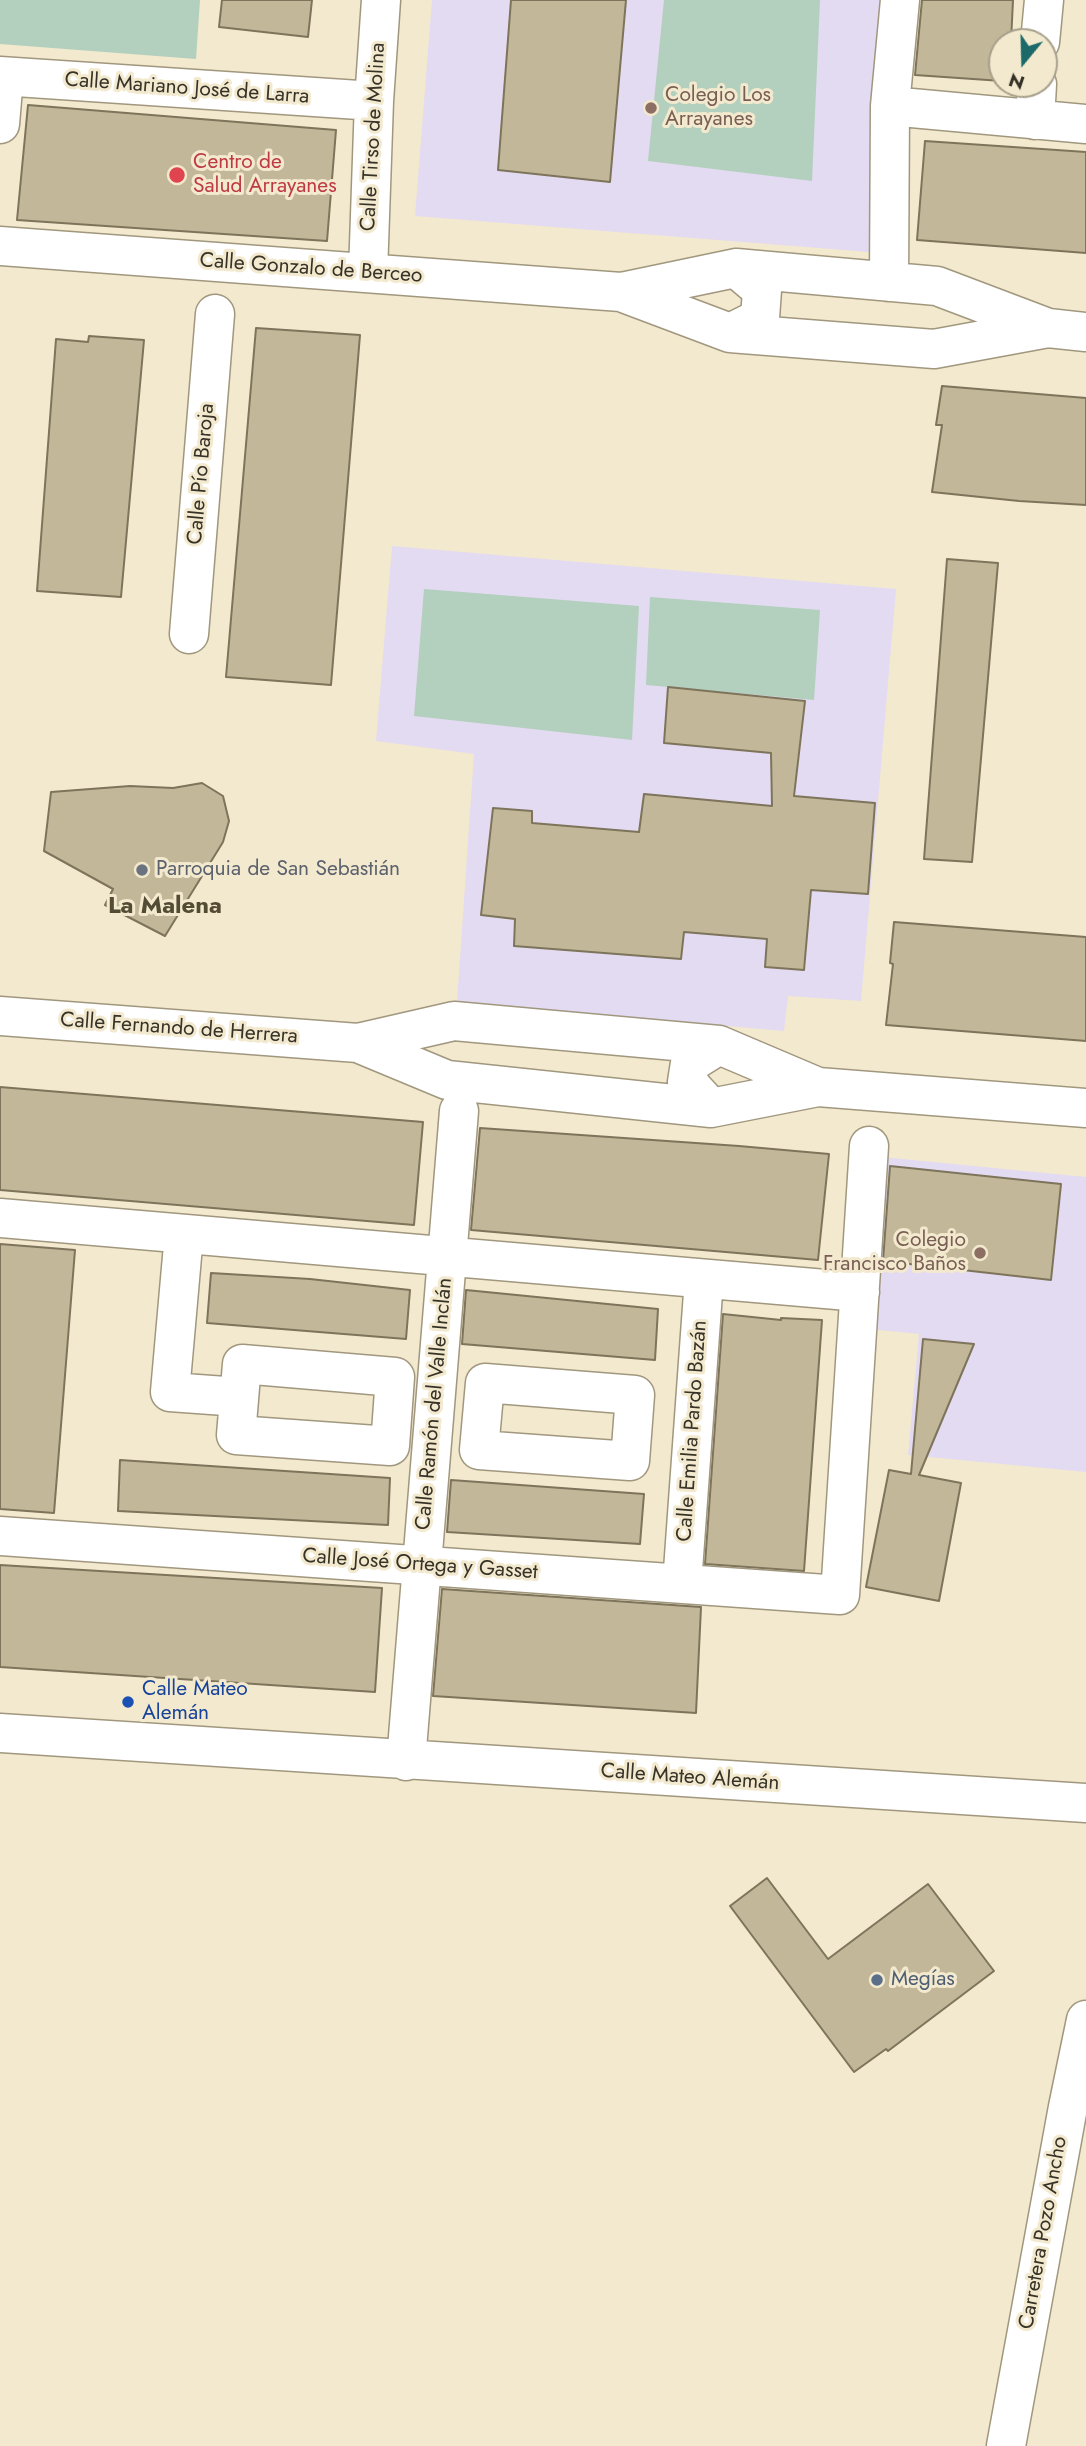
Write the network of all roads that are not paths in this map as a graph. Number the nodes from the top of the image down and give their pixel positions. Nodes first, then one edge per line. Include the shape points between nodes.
1 (381, 0) edge
2 (900, 0) edge
3 (1044, 0) edge
4 (1041, 28) edge
5 (2, 77) edge
6 (373, 101) junction
7 (1036, 102) edge
8 (890, 106) junction
9 (0, 124) edge
10 (1086, 124) edge
11 (0, 246) edge
12 (736, 268) junction
13 (368, 273) junction
14 (889, 282) junction
15 (937, 286) junction
16 (621, 292) junction
17 (215, 314) dead end
18 (1048, 328) junction
19 (1086, 332) edge
20 (730, 333) junction
21 (934, 349) junction
22 (189, 634) dead end
23 (0, 1016) edge
24 (454, 1021) junction
25 (358, 1043) junction
26 (719, 1045) junction
27 (818, 1087) junction
28 (453, 1096) junction
29 (711, 1108) junction
30 (1086, 1108) edge
31 (869, 1146) dead end
32 (0, 1219) edge
33 (184, 1234) junction
34 (447, 1257) junction
35 (704, 1279) junction
36 (860, 1292) junction
37 (239, 1397) junction
38 (393, 1408) junction
39 (434, 1410) junction
40 (482, 1414) junction
41 (633, 1424) junction
42 (693, 1428) junction
43 (0, 1536) edge
44 (422, 1565) junction
45 (682, 1584) junction
46 (0, 1733) edge
47 (406, 1761) junction
48 (1086, 1803) edge
49 (1086, 2020) edge
50 (1006, 2446) edge

1 - 6 street, Calle Tirso de Molina
2 - 8 street
3 - 4 street
5 - 6 street, Calle Mariano José de Larra
5 - 9 street
6 - 13 street, Calle Tirso de Molina
7 - 8 street
7 - 10 street
8 - 14 street
11 - 13 street, Calle Gonzalo de Berceo
12 - 14 street, Calle Gonzalo de Berceo
12 - 16 street, Calle Gonzalo de Berceo
12 - 20 street via 762,290 761,318
13 - 16 street, Calle Gonzalo de Berceo
14 - 15 street, Calle Gonzalo de Berceo
15 - 18 street, Calle Gonzalo de Berceo
15 - 21 street via 913,299 911,325
16 - 20 street, Calle Gonzalo de Berceo
17 - 22 street, Calle Pío Baroja
18 - 19 street, Calle Gonzalo de Berceo
18 - 21 street, Calle Gonzalo de Berceo
20 - 21 street, Calle Gonzalo de Berceo
23 - 25 street, Calle Fernando de Herrera
24 - 25 street, Calle Fernando de Herrera
24 - 26 street, Calle Fernando de Herrera
24 - 28 street via 470,1041 469,1062
25 - 28 street, Calle Fernando de Herrera
26 - 27 street, Calle Fernando de Herrera
26 - 29 street via 690,1063 687,1082
27 - 29 street, Calle Fernando de Herrera
27 - 30 street, Calle Fernando de Herrera
28 - 29 street, Calle Fernando de Herrera
28 - 34 street, Calle Ramón del Valle Inclán
31 - 36 street
32 - 33 street, Calle Ramón del Valle Inclán
33 - 34 street, Calle Ramón del Valle Inclán
33 - 37 street via 170,1392
34 - 35 street, Calle Ramón del Valle Inclán
34 - 39 street, Calle Ramón del Valle Inclán
35 - 36 street, Calle Ramón del Valle Inclán
35 - 42 street, Calle Emilia Pardo Bazán
36 - 45 street, Calle José Ortega y Gasset via 840,1595
37 - 38 street via 242,1364 395,1377
37 - 38 street via 236,1435 390,1446
38 - 39 street
39 - 40 street
39 - 44 street, Calle Ramón del Valle Inclán
40 - 41 street via 485,1382 635,1395
40 - 41 street via 480,1450 630,1461
41 - 42 street
42 - 45 street, Calle Emilia Pardo Bazán
43 - 44 street, Calle José Ortega y Gasset
44 - 45 street, Calle José Ortega y Gasset
44 - 47 street, Calle Ramón del Valle Inclán
46 - 47 street, Calle Mateo Alemán
47 - 48 street, Calle Mateo Alemán
49 - 50 street, Carretera Pozo Ancho

